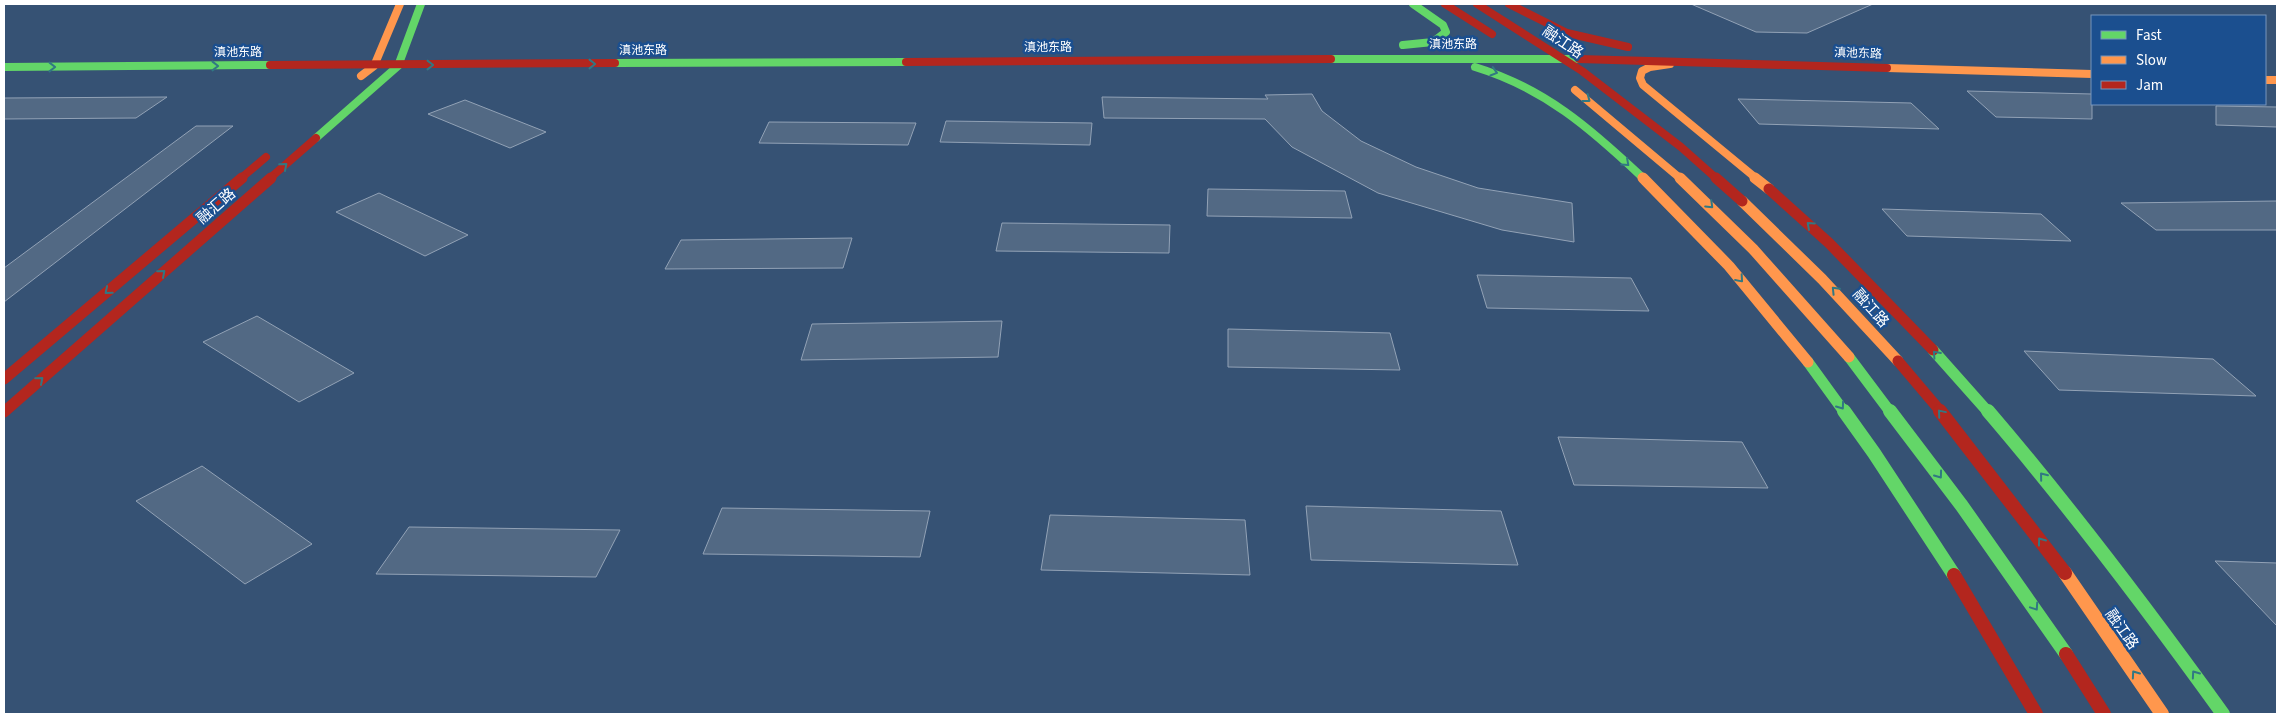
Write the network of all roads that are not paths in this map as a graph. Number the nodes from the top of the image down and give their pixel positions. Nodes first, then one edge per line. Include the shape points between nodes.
1 (400, 4) edge
2 (421, 4) edge
3 (1414, 4) edge
4 (1423, 4) edge
5 (1445, 4) edge
6 (1477, 4) edge
7 (1507, 4) edge
8 (1471, 21) junction
9 (1528, 36) junction
10 (1503, 40) dead end
11 (1370, 49) junction
12 (1519, 49) junction
13 (1549, 50) junction
14 (4, 56) edge
15 (1680, 57) junction
16 (1532, 58) junction
17 (1562, 58) junction
18 (1359, 59) junction
19 (376, 60) junction
20 (400, 60) junction
21 (2091, 64) edge
22 (4, 67) edge
23 (1548, 70) dead end
24 (2091, 74) edge
25 (1563, 81) dead end
26 (351, 85) dead end
27 (1630, 107) junction
28 (1703, 134) junction
29 (276, 149) dead end
30 (4, 379) edge
31 (4, 412) edge
32 (2036, 714) edge
33 (2104, 714) edge
34 (2162, 714) edge
35 (2223, 714) edge

1 - 19 street
2 - 20 street, 融汇路
3 - 11 street via 1443,25 1446,32 1443,38
4 - 8 street
5 - 8 street
6 - 9 street, 融江路
7 - 9 street
7 - 15 street via 1566,33
8 - 10 street
9 - 13 street, 融江路
11 - 12 street, 滇池东路
11 - 20 street, 滇池东路
12 - 13 street, 滇池东路
12 - 16 street, 融江路
13 - 15 street, 滇池东路
13 - 17 street, 融江路
14 - 19 street, 滇池东路
15 - 17 street, 滇池东路
15 - 21 street, 滇池东路
15 - 24 street, 滇池东路
15 - 28 street via 1642,71 1640,78 1643,86 1655,97
16 - 17 street, 滇池东路
16 - 18 street, 滇池东路
16 - 23 street, 融江路
17 - 27 street, 融江路
20 -> 18 street, 滇池东路
18 -> 32 street via 1478,67 1523,82 1568,110 1666,199 1767,310 1888,470 2009,663
19 - 20 street, 滇池东路
22 -> 19 street, 滇池东路
19 - 26 street
31 -> 20 street, 融汇路
25 -> 33 street via 1646,146 1687,183 1743,236 1803,302 1940,475 2032,603
27 - 28 street
34 -> 27 street, 融江路 via 2002,486 1890,351 1781,235
35 -> 28 street via 1998,421 1900,314 1829,243
29 -> 30 street, 融汇路

